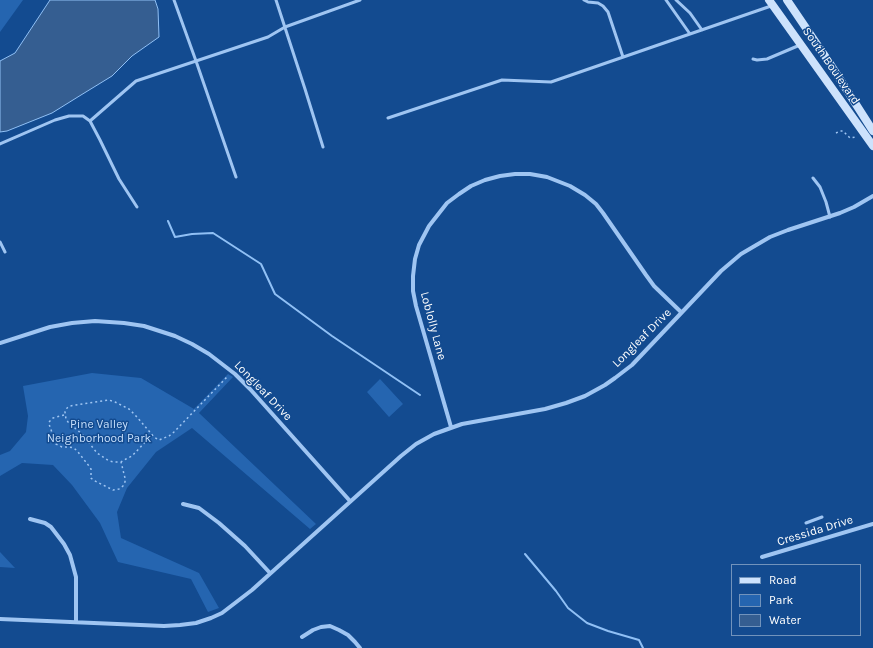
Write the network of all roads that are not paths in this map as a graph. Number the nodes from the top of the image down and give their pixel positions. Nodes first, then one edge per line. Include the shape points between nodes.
1 (174, 0) edge
2 (276, 0) edge
3 (360, 0) edge
4 (584, 0) edge
5 (666, 0) edge
6 (676, 0) edge
7 (787, 0) edge
8 (771, 3) edge
9 (285, 27) junction
10 (702, 30) junction
11 (690, 34) junction
12 (801, 45) junction
13 (623, 57) junction
14 (753, 60) dead end
15 (196, 61) junction
16 (388, 118) dead end
17 (90, 121) junction
18 (873, 131) edge
19 (0, 144) edge
20 (873, 146) edge
21 (322, 147) dead end
22 (236, 177) dead end
23 (814, 178) dead end
24 (873, 196) edge
25 (137, 207) dead end
26 (830, 217) junction
27 (0, 242) edge
28 (5, 252) dead end
29 (681, 312) junction
30 (0, 343) edge
31 (451, 428) junction
32 (350, 501) junction
33 (183, 504) dead end
34 (822, 517) dead end
35 (30, 519) dead end
36 (806, 523) dead end
37 (873, 524) edge
38 (762, 557) dead end
39 (270, 573) junction
40 (0, 619) edge
41 (76, 622) junction
42 (302, 637) dead end
43 (360, 648) edge

1 - 15 lane
2 - 9 lane
3 - 9 lane
4 - 13 lane via 598,3 608,12
5 - 11 lane
6 - 10 lane via 690,13
7 - 18 main road, South Boulevard
8 - 10 lane
8 - 12 main road, South Boulevard
9 - 15 lane via 268,37
9 - 21 lane
10 - 11 lane
11 - 13 lane
12 - 14 lane via 767,59
12 - 20 main road, South Boulevard
13 - 16 lane via 551,82 502,80
15 - 17 lane via 136,81
15 - 22 lane
17 - 19 lane via 83,116 69,116
17 - 25 lane via 119,179
23 - 26 lane via 820,187
24 - 26 street, Longleaf Drive
26 - 29 street, Longleaf Drive via 788,230 741,254 720,271
27 - 28 lane
29 - 31 street, Longleaf Drive via 632,365 584,396 545,409
29 - 31 street, Loblolly Lane via 654,286 603,213 585,195 547,177 530,174 500,176 471,186 447,203 429,226 419,245 413,276 416,306
30 - 32 street, Longleaf Drive via 50,327 95,321 124,322 175,336 209,354 239,378
31 - 32 street, Longleaf Drive via 416,444
32 - 39 street, Longleaf Drive
33 - 39 street via 199,508 219,523
34 - 36 lane
35 - 41 street via 51,527 70,555 76,577
37 - 38 street, Cressida Drive
39 - 41 street, Longleaf Drive via 222,613 196,623 164,626
40 - 41 street, Longleaf Drive
42 - 43 street via 313,630 330,626 348,635

